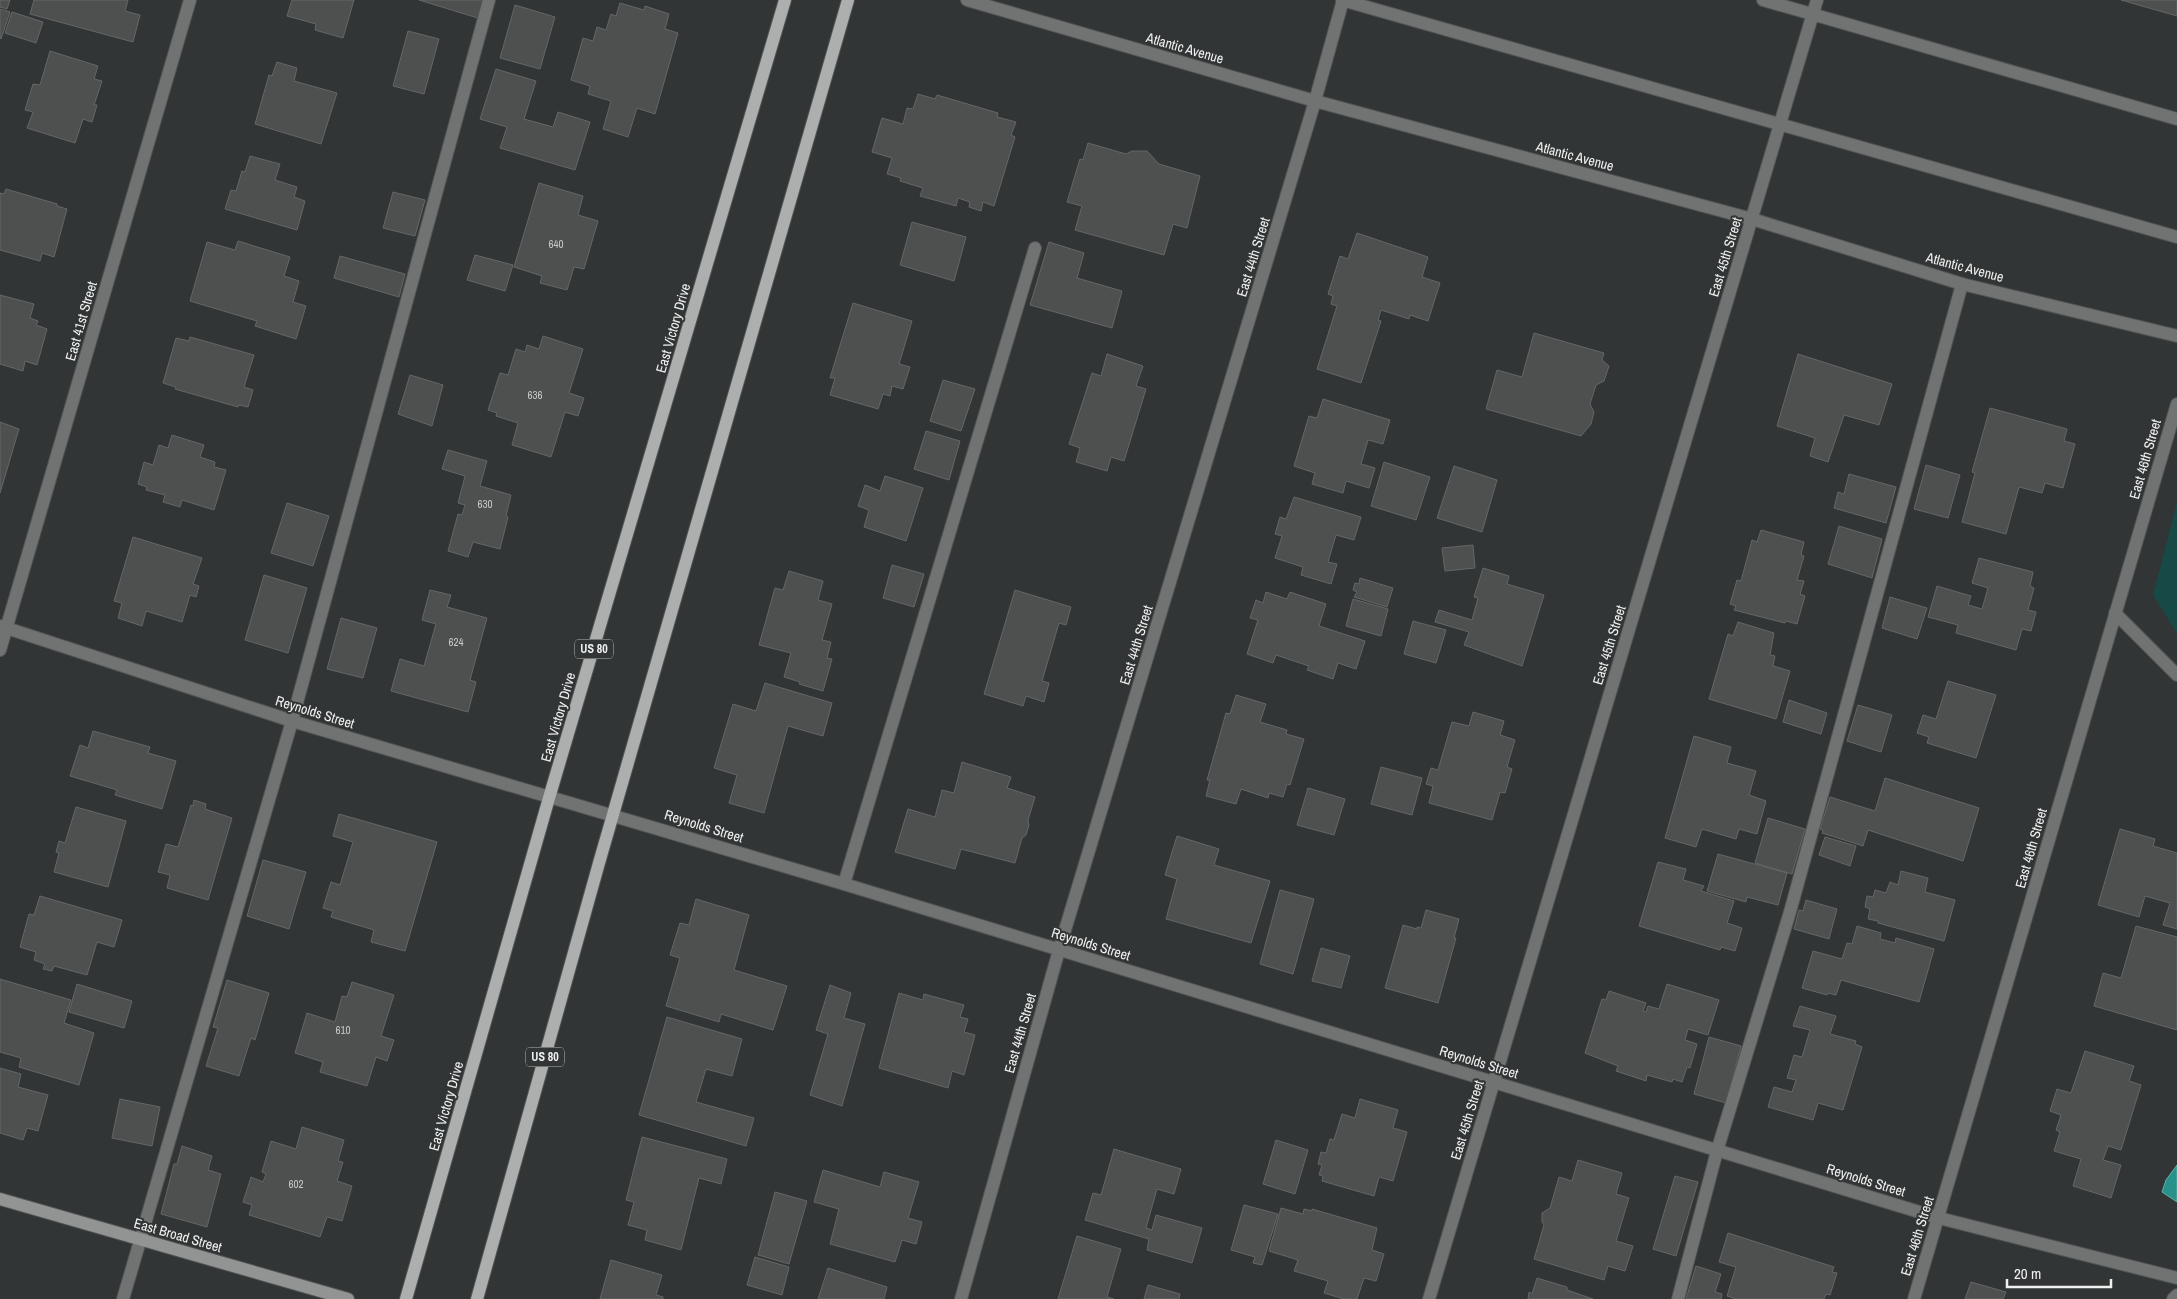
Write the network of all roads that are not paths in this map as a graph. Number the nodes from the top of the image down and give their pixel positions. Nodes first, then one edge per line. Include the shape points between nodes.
1 (190, 0) edge
2 (489, 0) edge
3 (785, 0) edge
4 (848, 0) edge
5 (967, 0) edge
6 (1343, 0) edge
7 (1763, 0) edge
8 (1817, 0) edge
9 (1813, 14) junction
10 (1315, 101) junction
11 (2177, 119) edge
12 (1780, 126) junction
13 (1752, 219) junction
14 (2177, 236) edge
15 (1035, 248) dead end
16 (1962, 284) junction
17 (2177, 336) edge
18 (2177, 404) edge
19 (2116, 613) junction
20 (3, 627) edge
21 (0, 650) edge
22 (2177, 675) edge
23 (292, 721) junction
24 (549, 798) junction
25 (613, 814) junction
26 (844, 884) junction
27 (1059, 950) junction
28 (1494, 1082) junction
29 (1718, 1151) junction
30 (0, 1199) edge
31 (1939, 1218) junction
32 (140, 1239) junction
33 (2177, 1278) edge
34 (2177, 1294) edge
35 (123, 1299) edge
36 (348, 1299) edge
37 (406, 1299) edge
38 (477, 1299) edge
39 (961, 1299) edge
40 (1429, 1299) edge
41 (1678, 1299) edge
42 (1914, 1299) edge
43 (2173, 1299) edge

1 - 20 street, East 41st Street
2 - 23 street
3 - 24 main road, East Victory Drive / US 80
4 - 25 main road, US 80
5 - 10 street, Atlantic Avenue
6 - 10 street, East 44th Street
6 - 12 street
7 - 9 street
8 - 9 street, East 45th Street
9 - 11 street
9 - 12 street, East 45th Street
10 - 13 street, Atlantic Avenue
10 - 27 street, East 44th Street
12 - 13 street, East 45th Street
12 - 14 street
13 - 16 street, Atlantic Avenue
13 - 28 street, East 45th Street
15 - 26 street
16 - 17 street, Atlantic Avenue
16 - 29 street via 1790,912
18 - 19 street, East 46th Street
19 - 22 street
19 - 31 street, East 46th Street
20 - 21 street, East 41st Street
20 - 23 street, Reynolds Street
23 - 24 street, Reynolds Street
23 - 32 street
24 - 25 street, Reynolds Street
24 - 37 main road, East Victory Drive / US 80
25 - 26 street, Reynolds Street
25 - 38 main road, US 80
26 - 27 street, Reynolds Street
27 - 28 street, Reynolds Street
27 - 39 street, East 44th Street
28 - 29 street, Reynolds Street
28 - 40 street, East 45th Street
29 - 31 street, Reynolds Street
29 - 41 street
30 - 32 main road, East Broad Street
31 - 33 street, Reynolds Street
31 - 42 street, East 46th Street
32 - 35 street
32 - 36 main road, East Broad Street
34 - 43 street

